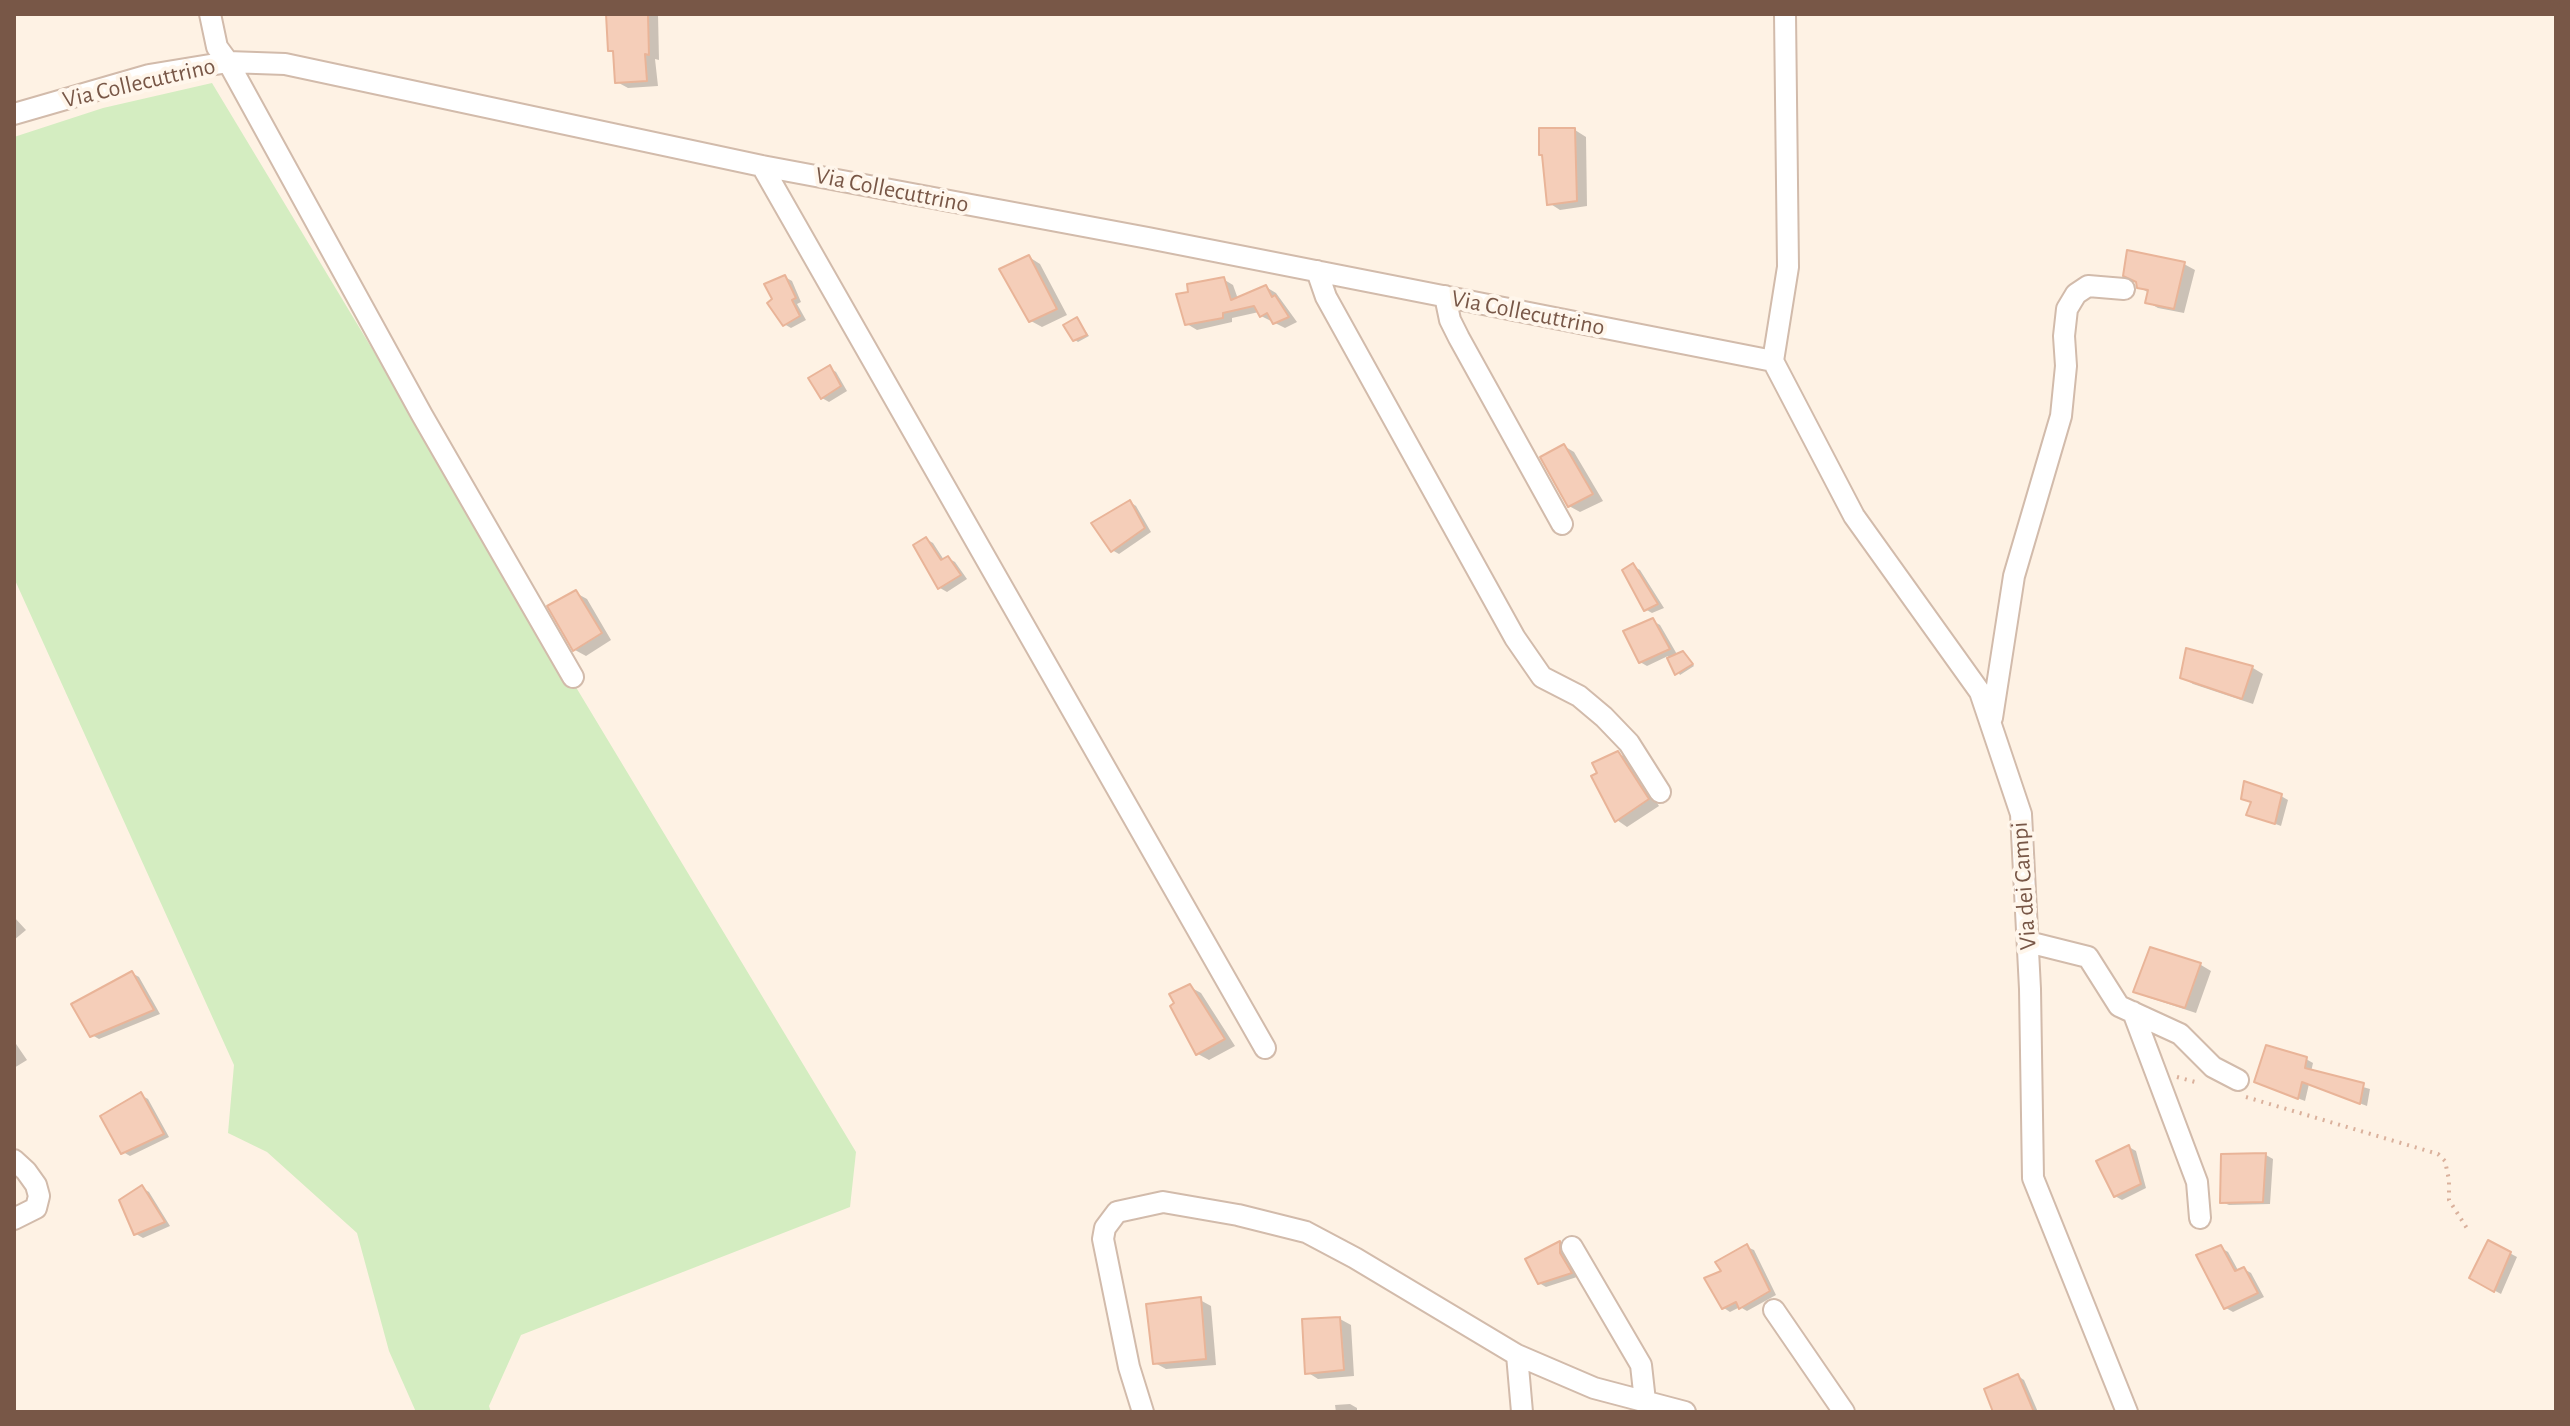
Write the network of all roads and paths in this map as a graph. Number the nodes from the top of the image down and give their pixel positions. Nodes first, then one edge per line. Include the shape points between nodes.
1 (210, 14) edge
2 (1785, 14) edge
3 (228, 62) junction
4 (14, 114) edge
5 (762, 166) junction
6 (1317, 271) junction
7 (2124, 289) dead end
8 (1445, 296) junction
9 (1773, 361) junction
10 (1562, 524) dead end
11 (573, 677) dead end
12 (1991, 726) junction
13 (1660, 792) dead end
14 (2028, 942) junction
15 (2133, 1012) junction
16 (1265, 1048) dead end
17 (2155, 1071) junction
18 (2200, 1084) dead end
19 (2242, 1088) joint
20 (14, 1160) edge
21 (2200, 1218) dead end
22 (14, 1219) edge
23 (2468, 1230) dead end
24 (1572, 1247) dead end
25 (1774, 1310) dead end
26 (1517, 1355) junction
27 (1645, 1401) junction
28 (1143, 1412) edge
29 (1522, 1412) edge
30 (1685, 1412) edge
31 (1844, 1412) edge
32 (2127, 1412) edge

1 - 3 street via 217,47
2 - 9 street via 1788,267
3 - 4 street, Via Collecuttrino via 149,75
3 - 5 street, Via Collecuttrino via 299,67
3 - 11 street
5 - 6 street, Via Collecuttrino
5 - 16 street
6 - 8 street, Via Collecuttrino
6 - 13 street via 1340,324 1515,638 1542,677 1579,696 1629,743
7 - 12 street via 2088,286 2067,309 2061,416 2014,576
8 - 9 street, Via Collecuttrino
8 - 10 street via 1459,338
9 - 12 street, Via dei Campi via 1854,516 1980,692
12 - 14 street, Via dei Campi via 2021,814
14 - 15 street via 2088,957 2119,1006
14 - 32 street, Via dei Campi via 2033,1178
15 - 17 street
15 - 19 street via 2180,1034
17 - 18 path
17 - 21 street via 2197,1182
19 - 23 path via 2438,1154 2445,1161 2449,1200
20 - 22 street via 39,1196 36,1208
24 - 27 street via 1641,1365
25 - 31 street
26 - 27 street via 1594,1388
26 - 28 street via 1306,1232 1163,1202 1117,1212 1103,1239
26 - 29 street
27 - 30 street

